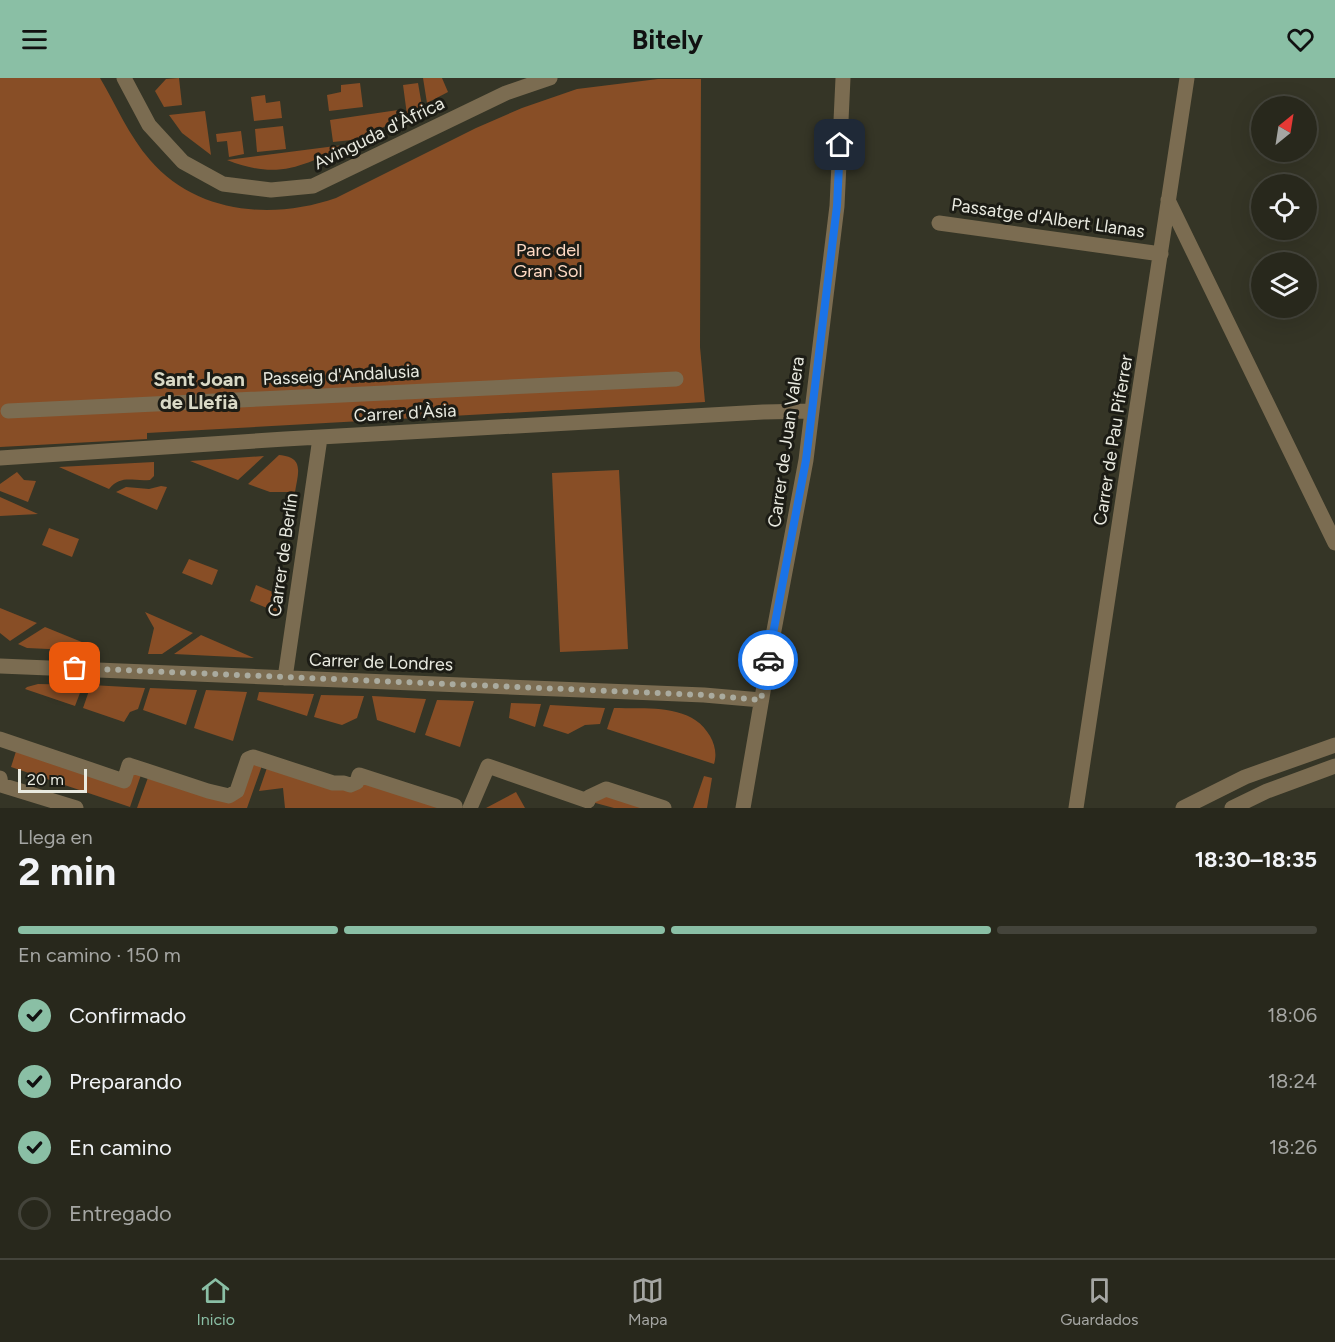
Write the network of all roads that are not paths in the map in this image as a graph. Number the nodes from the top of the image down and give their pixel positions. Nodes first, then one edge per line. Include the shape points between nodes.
1 (124, 78) edge
2 (550, 78) edge
3 (843, 78) edge
4 (1186, 78) edge
5 (1168, 200) junction
6 (936, 220) dead end
7 (1161, 254) junction
8 (676, 379) dead end
9 (8, 411) dead end
10 (812, 411) junction
11 (320, 438) junction
12 (0, 458) edge
13 (1335, 543) edge
14 (0, 666) edge
15 (285, 678) junction
16 (761, 700) junction
17 (0, 739) edge
18 (1335, 745) edge
19 (1335, 766) edge
20 (0, 778) edge
21 (76, 808) edge
22 (454, 808) edge
23 (470, 808) edge
24 (664, 808) edge
25 (743, 808) edge
26 (1076, 808) edge
27 (1183, 808) edge
28 (1232, 808) edge

1 - 2 street, Avinguda d'Àfrica via 149,125 183,162 223,184 271,190 314,186 506,93
3 - 10 street, Carrer de Juan Valera via 837,206
4 - 5 street, Carrer de Pau Piferrer
5 - 7 street, Carrer de Pau Piferrer
5 - 13 street
6 - 7 street, Passatge d'Albert Llanas
7 - 26 street, Carrer de Pau Piferrer
8 - 9 street, Passeig d'Andalusia
10 - 11 street, Carrer d'Àsia
10 - 16 street, Carrer de Juan Valera
11 - 12 street, Carrer d'Àsia
11 - 15 street, Carrer de Berlín
14 - 15 street, Carrer de Londres
15 - 16 street, Carrer de Londres
16 - 25 street, Carrer de Juan Valera
17 - 22 street via 124,781 129,765 229,796 237,791 248,759 253,757 333,783 350,785 357,782 359,775
18 - 27 street via 1245,777
19 - 28 street
20 - 21 street via 1,785
23 - 24 street via 488,766 588,801 589,796 606,789

